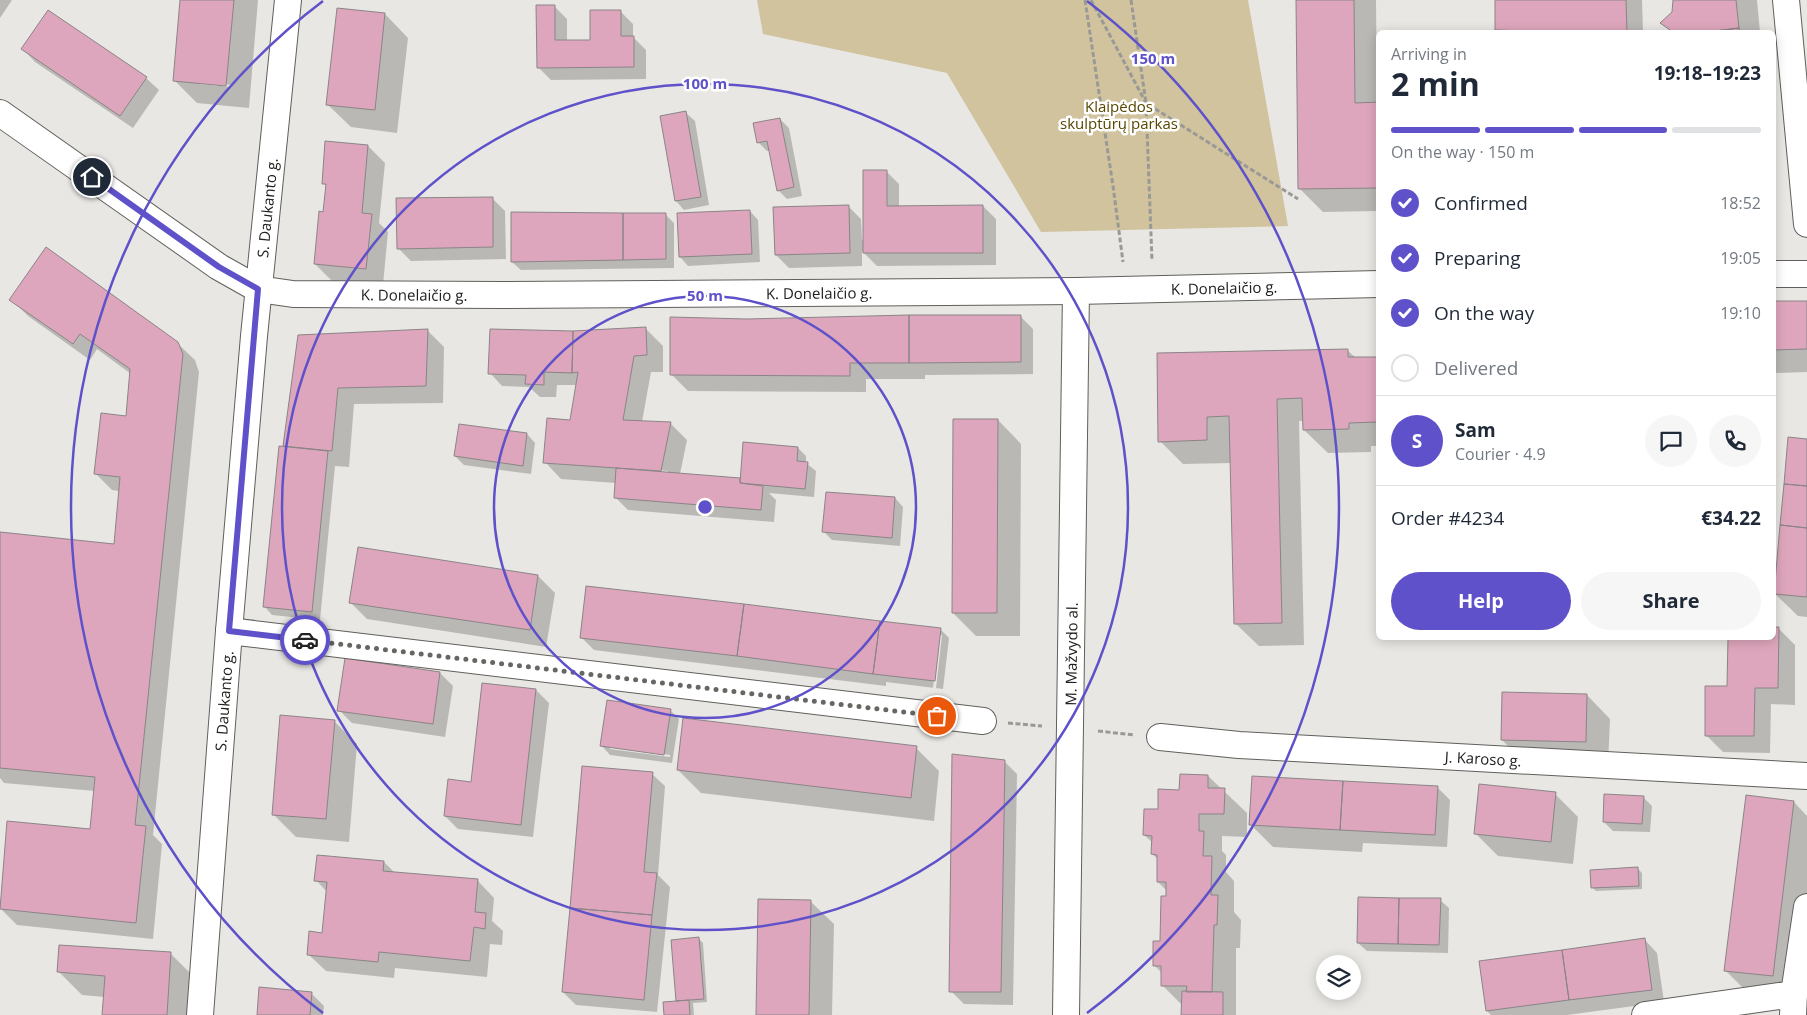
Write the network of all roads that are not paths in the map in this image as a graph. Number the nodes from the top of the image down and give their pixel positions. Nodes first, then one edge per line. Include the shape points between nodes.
1 (288, 0) edge
2 (1786, 0) edge
3 (0, 113) edge
4 (1807, 224) edge
5 (1776, 274) edge
6 (1807, 274) edge
7 (1376, 284) edge
8 (258, 289) junction
9 (1076, 292) junction
10 (229, 631) junction
11 (983, 721) dead end
12 (1160, 737) dead end
13 (1807, 776) edge
14 (1807, 907) edge
15 (1794, 1004) edge
16 (200, 1015) edge
17 (1066, 1015) edge
18 (1645, 1015) edge

1 - 8 street, S. Daukanto g.
2 - 4 street
3 - 8 street via 219,267
5 - 6 street
7 - 9 street, K. Donelaičio g.
8 - 9 street, K. Donelaičio g. via 293,294 501,295
8 - 10 street, S. Daukanto g.
9 - 17 street, M. Mažvydo al.
10 - 11 street
10 - 16 street, S. Daukanto g.
12 - 13 street, J. Karoso g. via 1239,745
14 - 15 street
15 - 18 street

